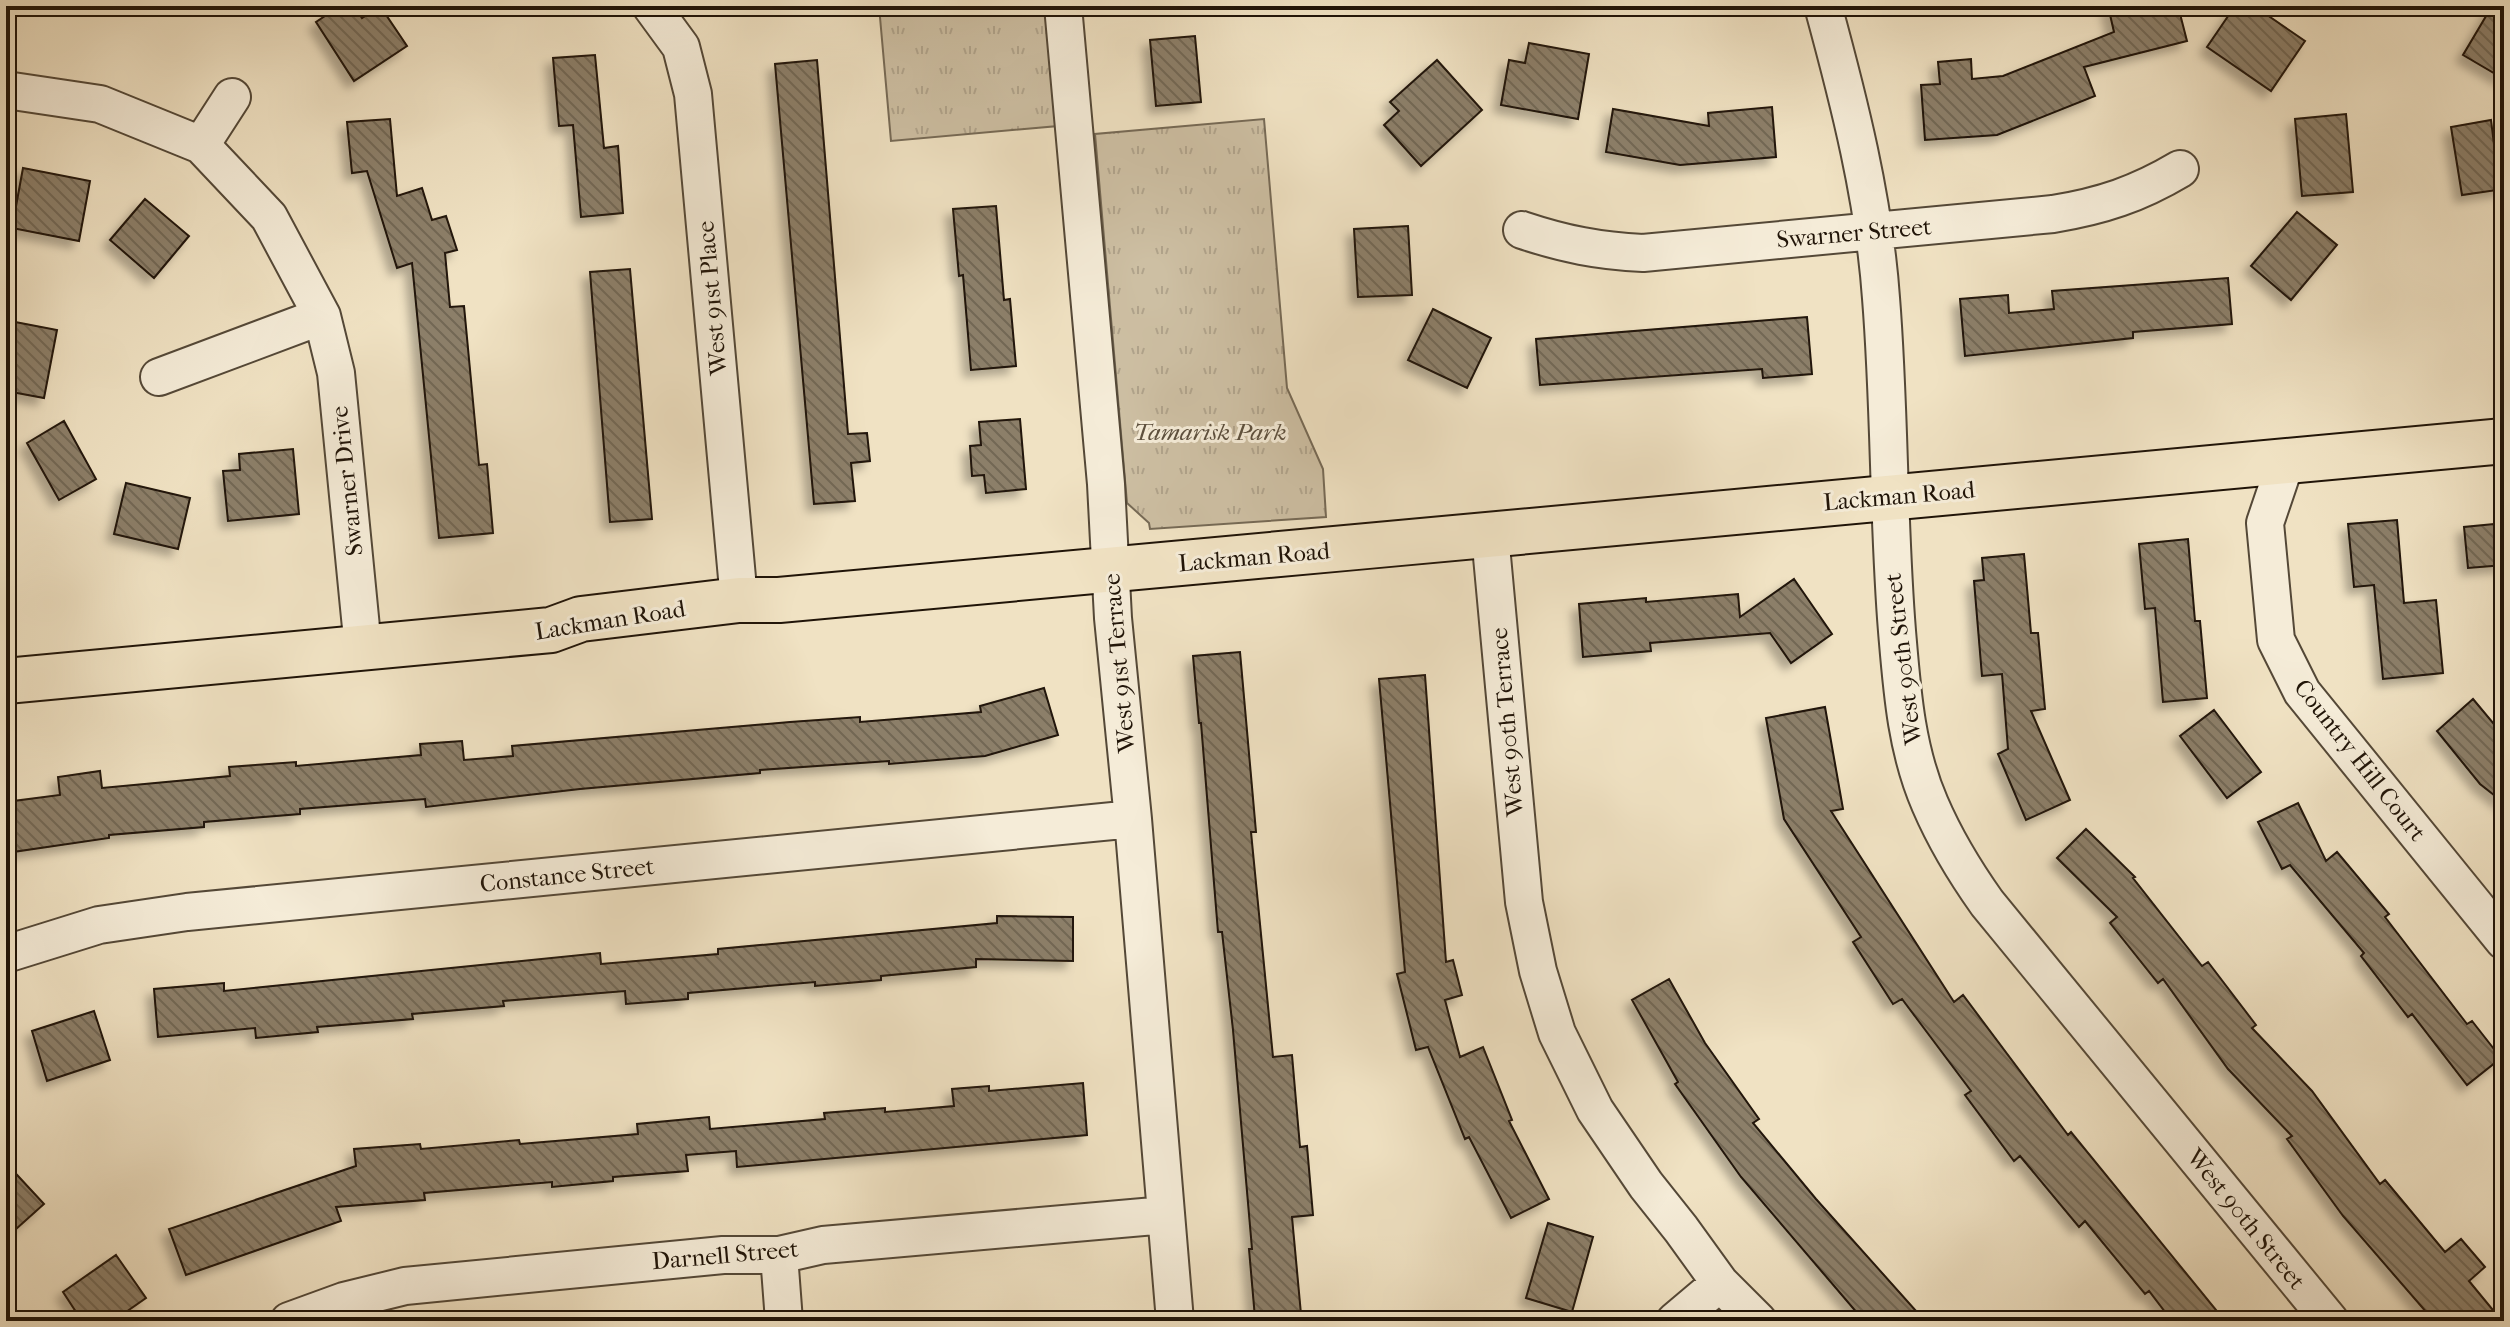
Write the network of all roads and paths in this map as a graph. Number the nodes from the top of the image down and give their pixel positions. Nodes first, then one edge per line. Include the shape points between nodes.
1 (651, 6) edge
2 (1063, 6) edge
3 (1823, 6) edge
4 (6, 90) edge
5 (232, 97) dead end
6 (201, 145) junction
7 (2180, 169) dead end
8 (1522, 230) dead end
9 (1873, 231) junction
10 (322, 316) junction
11 (159, 377) dead end
12 (2504, 441) edge
13 (2285, 464) junction
14 (1889, 498) junction
15 (1490, 535) junction
16 (1112, 570) junction
17 (739, 600) junction
18 (363, 648) junction
19 (6, 681) edge
20 (1133, 819) junction
21 (2504, 941) edge
22 (6, 954) edge
23 (1166, 1215) junction
24 (779, 1255) junction
25 (1720, 1283) junction
26 (289, 1321) edge
27 (784, 1321) edge
28 (1175, 1321) edge
29 (1675, 1321) edge
30 (1758, 1321) edge
31 (2330, 1321) edge

1 - 17 street, West 91st Place via 681,47 693,94
2 - 16 street, West 91st Terrace
3 - 9 street, West 90th Street via 1852,113
4 - 6 street, Swarner Drive via 100,104
5 - 6 street
6 - 10 street, Swarner Drive via 269,217
7 - 9 street, Swarner Street via 2143,190 2092,208
8 - 9 street, Swarner Street via 1599,251 1643,253
9 - 14 street, West 90th Street via 1886,360
10 - 11 street
10 - 18 street, Swarner Drive via 336,373
12 - 13 main road, Lackman Road
13 - 14 main road, Lackman Road
13 - 21 street, Country Hill Court via 2265,523 2276,640 2302,692
14 - 15 main road, Lackman Road
14 - 31 street, West 90th Street via 1909,739 1929,802 1960,864
15 - 16 main road, Lackman Road
15 - 25 street, West 90th Terrace via 1524,902 1557,1033 1595,1110
16 - 17 main road, Lackman Road
16 - 20 street, West 91st Terrace
17 - 18 main road, Lackman Road via 581,619 551,630
18 - 19 main road, Lackman Road
20 - 22 street, Constance Street via 187,912 99,925
20 - 23 street, West 91st Terrace
23 - 24 street, Darnell Street via 823,1245
23 - 28 street, West 91st Terrace
24 - 26 street, Darnell Street via 723,1255 405,1286
24 - 27 street
25 - 29 street
25 - 30 street, West 90th Terrace

